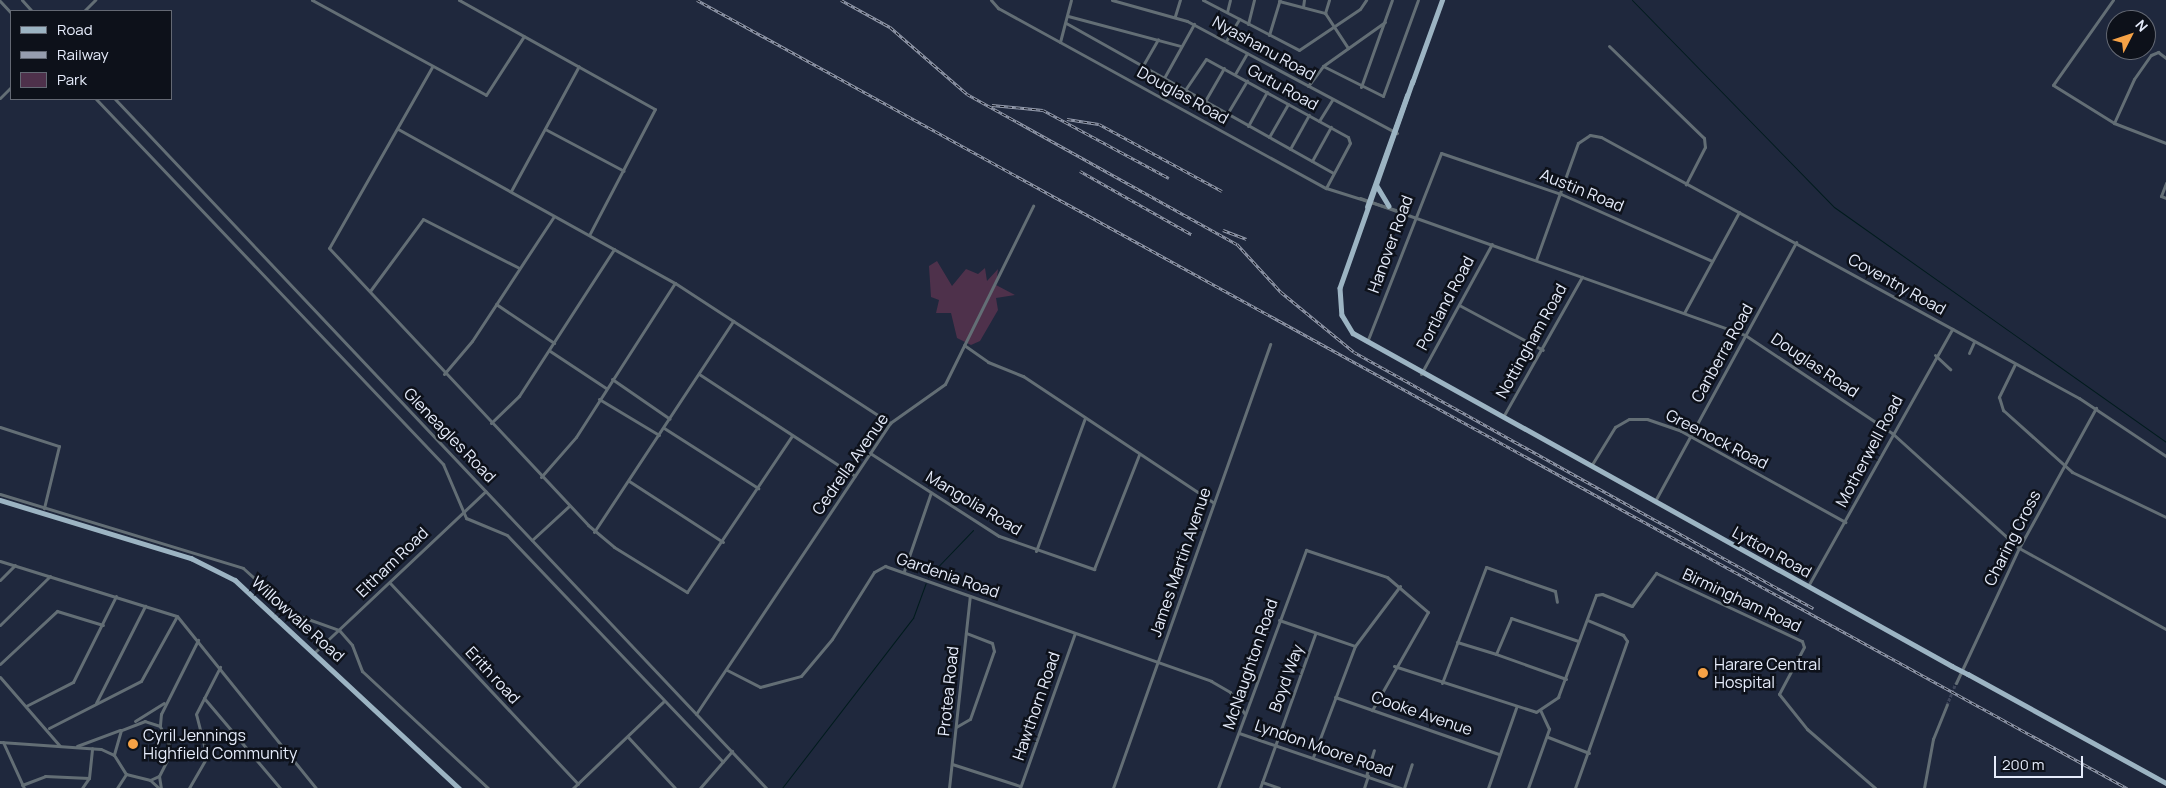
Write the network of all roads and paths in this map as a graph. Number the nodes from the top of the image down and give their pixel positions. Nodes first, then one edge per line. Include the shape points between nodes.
1 (22, 0) edge
2 (95, 0) edge
3 (312, 0) edge
4 (459, 0) edge
5 (992, 0) edge
6 (1071, 0) edge
7 (1112, 0) edge
8 (1180, 0) edge
9 (1204, 0) edge
10 (1230, 0) edge
11 (1254, 0) edge
12 (1279, 0) edge
13 (1304, 0) edge
14 (1329, 0) edge
15 (1366, 0) edge
16 (1392, 0) edge
17 (1418, 0) edge
18 (1442, 0) edge
19 (2113, 0) edge
20 (0, 1) edge
21 (1302, 7) junction
22 (31, 10) edge
23 (85, 10) edge
24 (10, 12) edge
25 (1227, 12) junction
26 (1325, 13) junction
27 (1068, 16) junction
28 (1175, 16) junction
29 (1239, 19) junction
30 (1385, 22) junction
31 (1066, 23) junction
32 (1194, 24) junction
33 (1248, 24) junction
34 (1334, 29) junction
35 (1269, 35) junction
36 (524, 36) junction
37 (1158, 39) junction
38 (1226, 41) junction
39 (1060, 42) junction
40 (1181, 46) junction
41 (1609, 46) dead end
42 (1348, 48) junction
43 (1247, 53) junction
44 (2166, 58) edge
45 (579, 66) junction
46 (1324, 66) junction
47 (432, 67) junction
48 (1142, 67) junction
49 (1224, 68) junction
50 (1235, 74) junction
51 (1164, 78) junction
52 (1246, 81) junction
53 (1308, 86) junction
54 (1361, 87) junction
55 (10, 88) edge
56 (1185, 90) junction
57 (1267, 92) junction
58 (0, 98) edge
59 (97, 100) edge
60 (116, 100) edge
61 (1332, 100) junction
62 (1205, 101) junction
63 (1288, 104) junction
64 (1227, 114) junction
65 (1309, 115) junction
66 (1319, 121) junction
67 (2114, 124) junction
68 (1248, 126) junction
69 (1331, 127) junction
70 (398, 129) junction
71 (545, 129) junction
72 (1395, 132) junction
73 (1269, 138) junction
74 (2166, 142) edge
75 (1290, 149) junction
76 (1438, 154) joint
77 (1312, 161) junction
78 (624, 172) junction
79 (1333, 173) junction
80 (2166, 183) edge
81 (1686, 184) junction
82 (1377, 185) junction
83 (1326, 188) junction
84 (510, 190) junction
85 (1562, 194) junction
86 (2166, 198) edge
87 (1369, 202) junction
88 (1032, 206) dead end
89 (1389, 206) junction
90 (1400, 211) junction
91 (1740, 212) junction
92 (554, 216) junction
93 (1414, 216) junction
94 (589, 235) junction
95 (1796, 242) junction
96 (1492, 244) junction
97 (614, 249) junction
98 (1536, 260) junction
99 (1712, 261) junction
100 (520, 268) junction
101 (1582, 277) junction
102 (675, 283) junction
103 (370, 292) junction
104 (496, 304) junction
105 (1458, 305) junction
106 (1684, 313) junction
107 (733, 321) junction
108 (1952, 328) junction
109 (1744, 335) junction
110 (554, 342) junction
111 (1974, 342) junction
112 (1367, 343) junction
113 (1270, 344) dead end
114 (964, 345) junction
115 (550, 350) junction
116 (1543, 350) junction
117 (1969, 353) dead end
118 (1935, 355) junction
119 (2015, 364) junction
120 (1950, 369) dead end
121 (444, 374) junction
122 (699, 374) junction
123 (1421, 374) junction
124 (612, 379) junction
125 (606, 388) junction
126 (599, 399) junction
127 (2096, 408) junction
128 (1503, 417) junction
129 (1085, 418) junction
130 (670, 419) junction
131 (491, 423) junction
132 (890, 423) junction
133 (0, 427) edge
134 (664, 428) junction
135 (1892, 433) junction
136 (659, 435) junction
137 (792, 436) junction
138 (1690, 436) junction
139 (870, 452) junction
140 (1139, 454) junction
141 (2166, 456) edge
142 (1591, 466) junction
143 (2064, 466) junction
144 (855, 476) junction
145 (541, 477) junction
146 (628, 480) junction
147 (758, 488) junction
148 (486, 491) junction
149 (931, 492) junction
150 (0, 494) edge
151 (0, 500) edge
152 (1654, 502) junction
153 (1214, 503) junction
154 (569, 506) junction
155 (44, 507) junction
156 (462, 513) junction
157 (43, 514) junction
158 (2166, 516) edge
159 (1845, 522) junction
160 (594, 532) junction
161 (532, 540) junction
162 (723, 542) junction
163 (2019, 548) junction
164 (1036, 551) junction
165 (0, 561) edge
166 (15, 565) junction
167 (904, 572) junction
168 (50, 576) junction
169 (0, 580) edge
170 (390, 583) junction
171 (1400, 586) junction
172 (1808, 586) junction
173 (116, 596) junction
174 (970, 596) junction
175 (1557, 602) dead end
176 (145, 606) junction
177 (177, 616) junction
178 (1279, 620) junction
179 (1587, 620) junction
180 (0, 625) edge
181 (103, 625) junction
182 (2166, 629) edge
183 (339, 630) junction
184 (966, 633) junction
185 (1075, 633) junction
186 (1315, 634) junction
187 (198, 640) junction
188 (1578, 641) junction
189 (1457, 642) junction
190 (1355, 646) junction
191 (316, 651) junction
192 (1496, 654) junction
193 (1158, 662) junction
194 (0, 664) edge
195 (1394, 666) junction
196 (220, 667) junction
197 (727, 670) junction
198 (0, 677) edge
199 (1566, 679) junction
200 (1442, 683) junction
201 (1956, 684) tunnel mouth
202 (1336, 697) junction
203 (204, 698) junction
204 (167, 701) junction
205 (664, 701) junction
206 (96, 703) junction
207 (1947, 705) tunnel mouth
208 (26, 706) junction
209 (1516, 708) junction
210 (1372, 710) junction
211 (1540, 710) junction
212 (696, 714) junction
213 (1245, 714) junction
214 (135, 721) junction
215 (160, 726) junction
216 (956, 727) junction
217 (49, 728) junction
218 (121, 730) junction
219 (1239, 733) junction
220 (628, 737) junction
221 (1548, 737) junction
222 (2, 742) edge
223 (1275, 745) junction
224 (60, 746) junction
225 (74, 747) junction
226 (92, 748) junction
227 (1374, 750) dead end
228 (732, 751) junction
229 (1500, 754) junction
230 (1589, 754) junction
231 (114, 755) junction
232 (1313, 757) junction
233 (722, 762) junction
234 (952, 764) junction
235 (1412, 764) dead end
236 (126, 774) junction
237 (159, 776) junction
238 (1367, 776) junction
239 (89, 778) junction
240 (150, 780) junction
241 (1262, 782) junction
242 (2166, 783) edge
243 (578, 784) junction
244 (23, 786) edge
245 (192, 787) edge
246 (1020, 787) edge
247 (82, 788) edge
248 (117, 788) edge
249 (160, 788) edge
250 (280, 788) edge
251 (316, 788) edge
252 (459, 788) edge
253 (488, 788) edge
254 (573, 788) edge
255 (675, 788) edge
256 (700, 788) edge
257 (766, 788) edge
258 (949, 788) edge
259 (1113, 788) edge
260 (1218, 788) edge
261 (1260, 788) edge
262 (1279, 788) edge
263 (1364, 788) edge
264 (1402, 788) edge
265 (1488, 788) edge
266 (1528, 788) edge
267 (1576, 788) edge
268 (1875, 788) edge
269 (1924, 788) edge

1 - 22 street
2 - 23 street
3 - 47 street
4 - 36 street
5 - 39 street, Douglas Road via 998,8
6 - 27 street
7 - 28 street, Nyashanu Road
8 - 28 street
9 - 25 street
10 - 25 street
11 - 33 street
12 - 21 street
12 - 35 street
13 - 21 street
14 - 26 street
15 - 34 street
16 - 30 street
17 - 54 street via 1382,96
18 - 72 main road
19 - 67 street via 2054,82 2056,88
20 - 24 street
21 - 26 street
25 - 29 street
26 - 34 street
27 - 31 street
27 - 37 street
28 - 32 street, Nyashanu Road
29 - 33 street
29 - 38 street
30 - 42 street
30 - 54 street
31 - 39 street
31 - 48 street
32 - 38 street, Nyashanu Road
32 - 40 street
33 - 35 street
34 - 35 street via 1302,50
34 - 42 street
36 - 45 street
36 - 47 street via 489,95
37 - 40 street
37 - 48 street
38 - 43 street, Nyashanu Road
39 - 83 street, Douglas Road
40 - 51 street
41 - 81 street via 1704,138 1705,147
42 - 46 street
43 - 50 street
43 - 53 street, Nyashanu Road
44 - 67 street via 2158,52 2151,55 2134,79
45 - 71 street
45 - 78 street via 655,109
46 - 53 street
46 - 54 street
47 - 70 street
48 - 51 street
49 - 50 street, Gutu Road
49 - 56 street, Gutu Road via 1206,59
49 - 62 street
50 - 52 street, Gutu Road
51 - 56 street
52 - 57 street, Gutu Road
52 - 64 street
53 - 61 street, Nyashanu Road
55 - 58 street
56 - 62 street
57 - 63 street, Gutu Road
57 - 68 street
59 - 156 street via 443,464
60 - 148 street, Gleneagles Road
61 - 66 street
61 - 72 street, Nyashanu Road
62 - 64 street
63 - 65 street, Gutu Road
63 - 73 street
64 - 68 street
65 - 66 street, Gutu Road
65 - 75 street
66 - 69 street, Gutu Road
67 - 74 street
68 - 73 street
69 - 77 street
69 - 79 street, Gutu Road via 1348,137 1350,143
70 - 84 street
70 - 103 street via 329,248
71 - 78 street
71 - 84 street
72 - 82 main road
72 - 87 main road
73 - 75 street
75 - 77 street
76 - 85 street, Austin Road
76 - 93 street, Hanover Road
77 - 79 street
78 - 94 street
79 - 83 street
80 - 86 street via 2161,196
81 - 85 street, Coventry Road via 1611,142 1590,135 1578,143
81 - 91 street, Coventry Road
82 - 87 main road
82 - 89 main road
83 - 87 street, Douglas Road
84 - 92 street
85 - 98 street
85 - 99 street, Austin Road
87 - 89 street, Douglas Road
87 - 90 street, Douglas Road
87 - 112 main road, Lytton Road via 1339,301 1348,327
88 - 114 street, Cedrella Avenue
89 - 90 street, Douglas Road
90 - 93 street, Douglas Road
91 - 95 street, Coventry Road
91 - 99 street
92 - 94 street
92 - 100 street
93 - 96 street, Douglas Road
93 - 112 street, Hanover Road
94 - 97 street
95 - 108 street, Coventry Road
95 - 109 street, Canberra Road
96 - 98 street, Douglas Road
96 - 105 street, Portland Road
97 - 102 street
97 - 110 street
98 - 101 street, Douglas Road
99 - 106 street
100 - 103 street via 423,219
100 - 104 street
101 - 106 street, Douglas Road
101 - 116 street, Nottingham Road
102 - 107 street
102 - 124 street
103 - 121 street
104 - 110 street
104 - 121 street
105 - 116 street
105 - 123 street, Portland Road
106 - 109 street, Douglas Road
107 - 122 street
107 - 132 street
108 - 111 street, Coventry Road
108 - 118 street, Motherwell Road
109 - 135 street, Douglas Road
109 - 138 street, Canberra Road
110 - 115 street
111 - 117 street
111 - 119 street, Coventry Road
112 - 123 main road, Lytton Road
113 - 153 street, James Martin Avenue
114 - 129 street via 988,362 1024,376
114 - 132 street, Cedrella Avenue via 942,387
115 - 125 street
115 - 131 street via 519,396
116 - 128 street, Nottingham Road
118 - 120 street
118 - 135 street, Motherwell Road
119 - 127 street, Coventry Road
119 - 143 street via 1999,397 2000,406
121 - 131 street
122 - 130 street
122 - 137 street
123 - 128 main road, Lytton Road
124 - 125 street
124 - 130 street
125 - 126 street
126 - 136 street
126 - 145 street via 568,448
127 - 141 street, Coventry Road
127 - 143 street, Charing Cross
128 - 142 main road, Lytton Road
129 - 140 street
129 - 164 street
130 - 134 street
131 - 145 street
132 - 139 street, Cedrella Avenue
133 - 155 street via 59,446
134 - 136 street
134 - 147 street
135 - 159 street, Motherwell Road
135 - 163 street, Douglas Road
136 - 146 street
137 - 144 street
137 - 147 street
138 - 142 street, Greenock Road via 1648,419 1628,419 1613,429
138 - 152 street, Canberra Road
138 - 159 street, Greenock Road
139 - 144 street, Cedrella Avenue
139 - 149 street, Mangolia Road
140 - 153 street
140 - 164 street, Mangolia Road via 1098,567 1087,569
142 - 152 main road, Lytton Road
143 - 158 street
143 - 163 street, Charing Cross
144 - 197 street, Cedrella Avenue
145 - 154 street
146 - 160 street
146 - 162 street
147 - 162 street
148 - 156 street, Eltham Road
148 - 161 street, Gleneagles Road
149 - 164 street, Mangolia Road via 1000,536
149 - 167 street
150 - 155 street
151 - 157 main road, Willowvale Road
152 - 172 main road, Lytton Road
153 - 193 street, James Martin Avenue
154 - 160 street
154 - 161 street
155 - 157 street
155 - 183 street via 237,565 294,614
156 - 170 street, Eltham Road
156 - 205 street via 507,535
157 - 191 main road, Willowvale Road via 220,571 262,601
159 - 172 street, Motherwell Road
160 - 162 street via 683,592 693,586
161 - 212 street, Gleneagles Road
163 - 182 street, Douglas Road
163 - 201 street, Charing Cross
165 - 166 street
166 - 168 street
166 - 169 street
167 - 174 street, Gardenia Road
167 - 197 street, Gardenia Road via 886,566 877,569 828,645 796,679 754,686
168 - 173 street
168 - 180 street
170 - 183 street, Eltham Road
170 - 243 street, Erith road
171 - 178 street, McNaughton Road via 1381,574 1306,550
171 - 190 street
171 - 195 street via 1426,608 1427,619
172 - 242 main road, Lytton Road, bridge
173 - 176 street
173 - 181 street
174 - 184 street, Protea Road
174 - 185 street, Gardenia Road
175 - 189 street via 1555,591 1486,567
176 - 177 street
176 - 206 street
177 - 187 street
177 - 206 street via 144,679
178 - 186 street
178 - 213 street, McNaughton Road
179 - 188 street
179 - 230 street via 1624,635 1627,641
179 - 268 street, Birmingham Road via 1593,600 1602,594 1632,606 1656,573 1800,639 1804,647 1779,694 1807,729
181 - 194 street via 57,611
181 - 208 street via 73,682
183 - 191 street, Eltham Road
183 - 253 street via 352,645 362,671
184 - 216 street, Protea Road
184 - 216 street via 994,648 970,719
185 - 193 street, Gardenia Road
185 - 246 street, Hawthorn Road
186 - 190 street
186 - 223 street, Boyd Way
187 - 196 street
187 - 204 street
188 - 192 street via 1511,618
188 - 199 street
189 - 192 street
189 - 200 street
190 - 202 street
191 - 252 main road, Willowvale Road
192 - 199 street
193 - 213 street, Gardenia Road via 1211,681 1230,692
193 - 259 street, James Martin Avenue
195 - 200 street
195 - 210 street
196 - 203 street
196 - 251 street
197 - 212 street, Cedrella Avenue
198 - 208 street
199 - 211 street via 1556,701
200 - 209 street
202 - 210 street, Cooke Avenue
202 - 232 street
203 - 245 street via 195,719 207,757
203 - 250 street
204 - 214 street
204 - 215 street
205 - 220 street
205 - 233 street
206 - 217 street
207 - 269 street via 1933,739
208 - 217 street
209 - 211 street
209 - 229 street
210 - 229 street, Cooke Avenue
211 - 221 street via 1549,726
212 - 228 street, Gleneagles Road
213 - 219 street, McNaughton Road
214 - 215 street
214 - 218 street
215 - 237 street via 172,751
216 - 234 street, Protea Road
217 - 224 street
218 - 225 street
218 - 231 street
219 - 223 street, Lyndon Moore Road
219 - 260 street, McNaughton Road
220 - 243 street
220 - 255 street
221 - 230 street
221 - 266 street
222 - 224 street
222 - 244 street
223 - 232 street, Lyndon Moore Road
223 - 241 street, Boyd Way
224 - 225 street
225 - 226 street
226 - 231 street
226 - 239 street
227 - 238 street
228 - 233 street
228 - 257 street, Gleneagles Road
229 - 265 street
230 - 267 street
231 - 236 street
232 - 238 street, Lyndon Moore Road
233 - 256 street
234 - 246 street
234 - 258 street, Protea Road
235 - 264 street
236 - 240 street
236 - 248 street
237 - 240 street
237 - 249 street
238 - 263 street
238 - 264 street, Lyndon Moore Road
239 - 244 street via 45,776
239 - 247 street
240 - 249 street
241 - 261 street, Boyd Way
241 - 262 street
243 - 254 street

